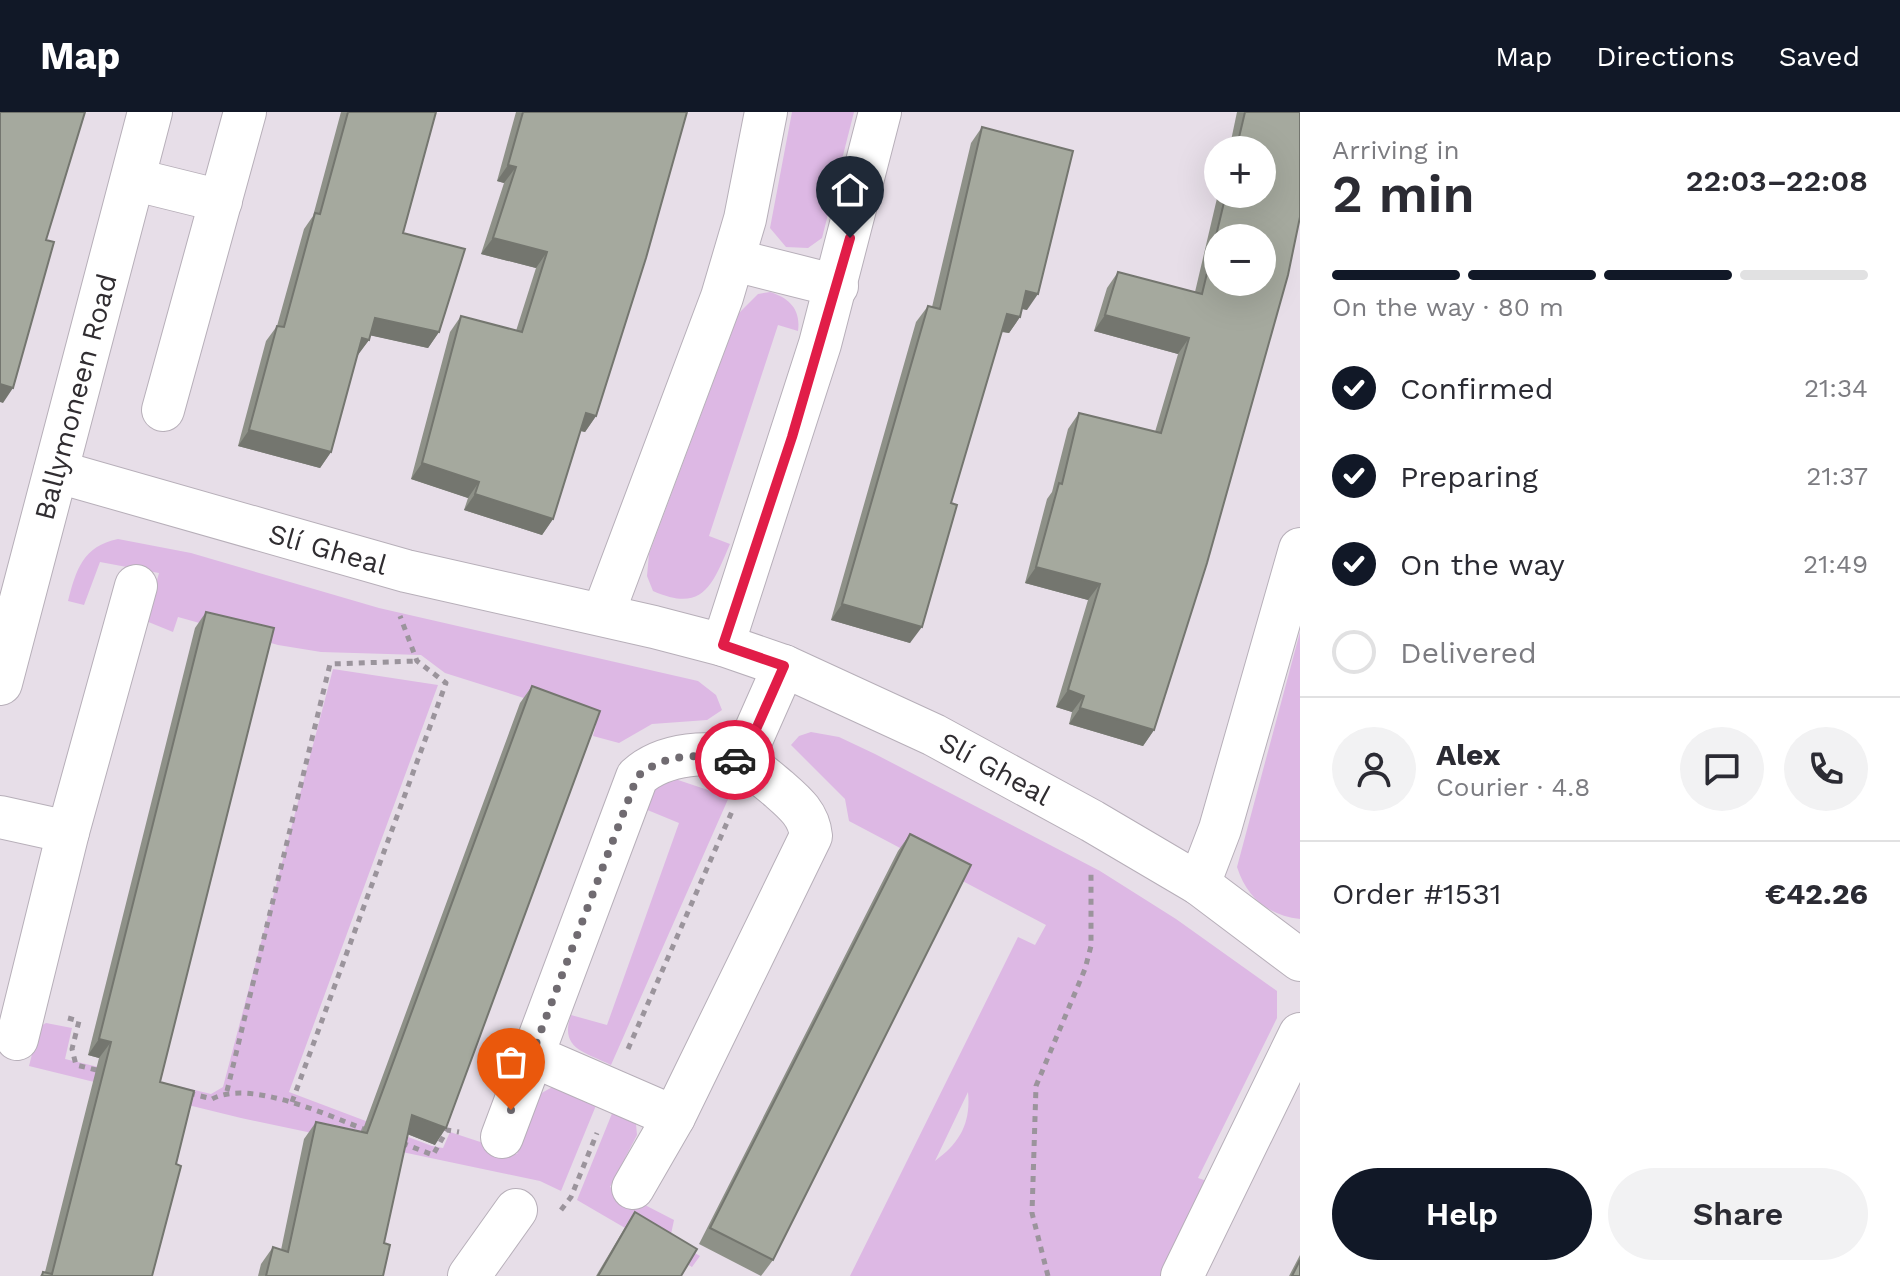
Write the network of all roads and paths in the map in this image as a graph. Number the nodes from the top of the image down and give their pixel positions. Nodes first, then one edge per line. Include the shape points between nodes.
1 (150, 112) edge
2 (245, 112) edge
3 (766, 112) edge
4 (880, 112) edge
5 (132, 179) junction
6 (221, 201) junction
7 (734, 260) junction
8 (837, 286) junction
9 (163, 410) dead end
10 (55, 471) junction
11 (1300, 549) edge
12 (406, 571) junction
13 (136, 586) dead end
14 (603, 614) junction
15 (723, 645) junction
16 (417, 661) junction
17 (784, 666) junction
18 (0, 683) edge
19 (746, 764) junction
20 (0, 817) edge
21 (1092, 821) junction
22 (68, 832) junction
23 (1199, 884) junction
24 (1300, 960) edge
25 (21, 1023) joint
26 (1300, 1034) edge
27 (531, 1055) junction
28 (106, 1073) edge
29 (610, 1088) junction
30 (227, 1091) junction
31 (182, 1092) edge
32 (292, 1102) junction
33 (674, 1117) junction
34 (380, 1135) edge
35 (502, 1137) joint
36 (395, 1141) edge
37 (633, 1188) dead end
38 (516, 1210) joint
39 (469, 1276) edge
40 (1048, 1276) edge
41 (1182, 1276) edge

1 - 5 street, Ballymoneen Road
2 - 6 street
3 - 7 street
4 - 8 street
5 - 6 street
5 - 10 street, Ballymoneen Road
6 - 9 street
7 - 8 street
7 - 14 street
8 - 15 street
10 - 12 street, Slí Gheal
10 - 18 street, Ballymoneen Road
11 - 23 street via 1220,829
12 - 14 street, Slí Gheal
12 - 16 path via 399,615
13 - 22 street
14 - 15 street, Slí Gheal
15 - 17 street, Slí Gheal
16 - 30 path via 330,664
16 - 32 path via 446,683
17 - 19 street
17 - 21 street, Slí Gheal via 934,735
19 - 27 street via 678,757 660,760 637,777
19 - 29 path
19 - 33 street via 803,812 811,836
20 - 22 street
21 - 23 street, Slí Gheal
21 - 40 path via 1091,946 1036,1086 1032,1213
22 - 25 street
23 - 24 street, Slí Gheal
25 - 28 path via 79,1021 72,1049 76,1065
26 - 41 street
27 - 29 street
27 - 35 street
29 - 33 street
29 - 38 path via 571,1197 561,1211
30 - 31 path via 212,1099
30 - 32 path
32 - 34 path
33 - 37 street
35 - 36 path via 447,1130 433,1155
38 - 39 street

